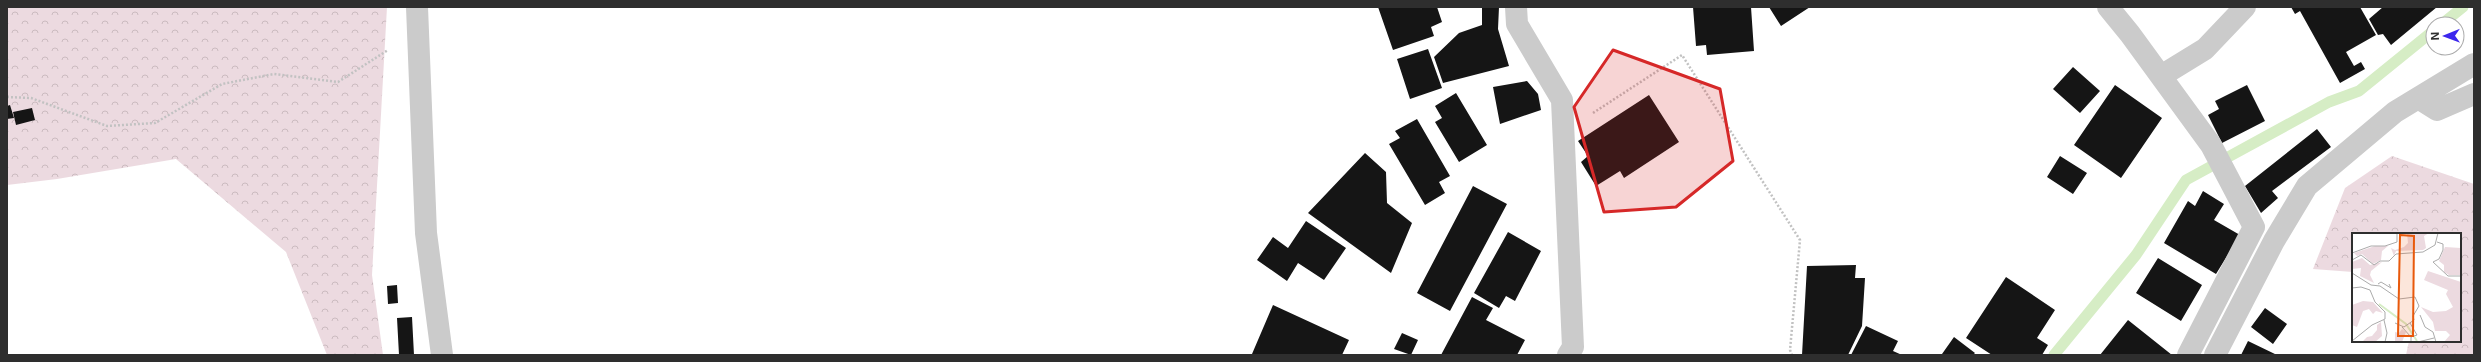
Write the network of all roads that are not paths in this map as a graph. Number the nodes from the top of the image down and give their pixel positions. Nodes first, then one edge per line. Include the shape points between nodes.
1 (417, 7) edge
2 (1516, 7) edge
3 (2108, 7) edge
4 (2245, 7) edge
5 (2474, 64) edge
6 (2161, 76) junction
7 (2474, 94) edge
8 (2418, 98) junction
9 (442, 355) edge
10 (1568, 355) edge
11 (2188, 355) edge
12 (2215, 355) edge

1 - 9 street via 426,233
2 - 10 street via 1516,24 1562,100 1573,347
3 - 6 street
4 - 6 street via 2205,49
5 - 8 street
6 - 11 street via 2210,145 2254,227
7 - 8 street via 2436,110
8 - 12 street via 2395,112 2307,186 2274,241

